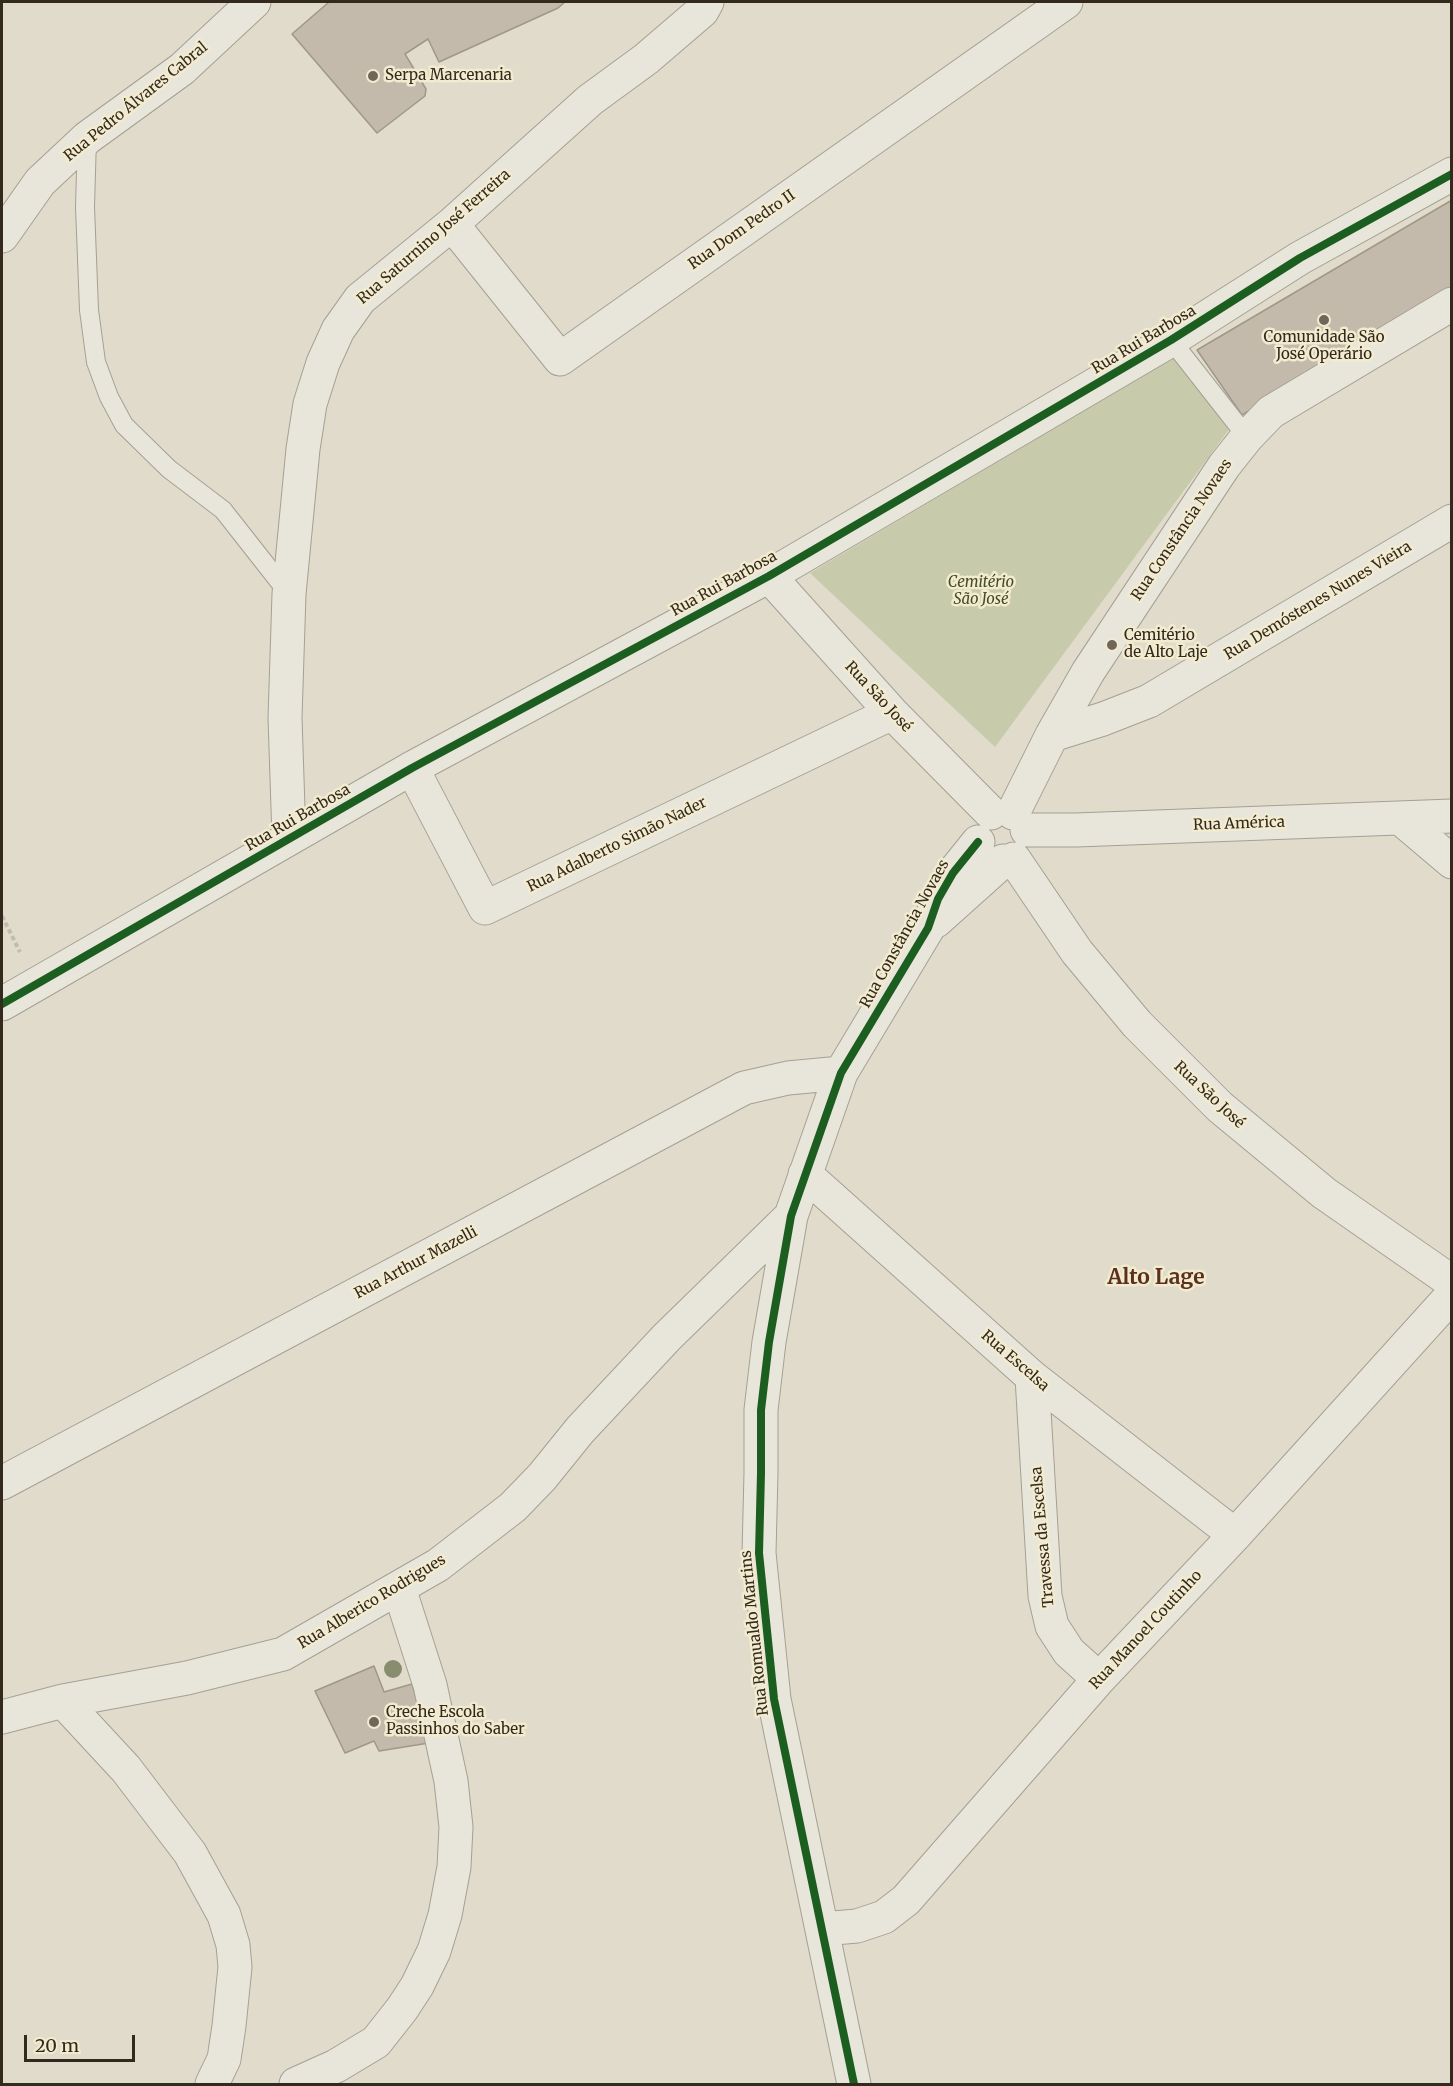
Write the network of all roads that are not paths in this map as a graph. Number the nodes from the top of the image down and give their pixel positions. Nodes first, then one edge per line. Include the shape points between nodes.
1 (254, 2) edge
2 (707, 2) edge
3 (1066, 2) edge
4 (87, 138) junction
5 (1452, 174) edge
6 (452, 224) junction
7 (2, 236) edge
8 (1452, 304) edge
9 (1171, 340) junction
10 (1247, 437) junction
11 (1452, 521) edge
12 (769, 576) junction
13 (289, 594) junction
14 (892, 713) junction
15 (1052, 735) junction
16 (412, 768) junction
17 (1452, 816) edge
18 (1400, 818) junction
19 (1004, 836) junction
20 (289, 838) junction
21 (1452, 862) edge
22 (2, 1004) edge
23 (841, 1073) junction
24 (805, 1174) junction
25 (791, 1216) junction
26 (1452, 1282) edge
27 (1452, 1295) edge
28 (1032, 1377) junction
29 (2, 1483) edge
30 (1235, 1535) junction
31 (399, 1588) junction
32 (1099, 1679) junction
33 (63, 1701) junction
34 (2, 1717) edge
35 (822, 1929) junction
36 (212, 2085) edge
37 (296, 2085) edge
38 (854, 2085) edge

1 - 4 street, Rua Pedro Álvares Cabral via 182,69
2 - 6 street, Rua Saturnino José Ferreira via 702,11 590,100
3 - 6 street, Rua Dom Pedro II via 560,360
4 - 7 street, Rua Pedro Álvares Cabral via 40,182
4 - 13 lane via 89,310 96,362 109,397 124,425 169,469 223,510
5 - 9 street, Rua Rui Barbosa via 1300,258
6 - 13 street, Rua Saturnino José Ferreira via 360,299 338,330 323,363 310,404 303,449
8 - 10 street, Rua Constância Novaes via 1271,412
9 - 10 lane
9 - 12 street, Rua Rui Barbosa
10 - 15 street, Rua Constância Novaes via 1095,662
11 - 15 street, Rua Demóstenes Nunes Vieira via 1149,701
12 - 14 street, Rua São José
12 - 16 street, Rua Rui Barbosa
13 - 20 street, Rua Saturnino José Ferreira via 285,718
14 - 16 street, Rua Adalberto Simão Nader via 485,908
14 - 19 street, Rua São José
15 - 19 street, Rua Constância Novaes
16 - 20 street, Rua Rui Barbosa
17 - 18 street, Rua América
18 - 19 street, Rua América
18 - 21 street
19 - 23 street, Rua Constância Novaes via 928,928
19 - 26 street, Rua São José via 1077,952 1137,1024 1220,1107 1324,1193
20 - 22 street, Rua Rui Barbosa
23 - 24 street, Rua Romualdo Martins
23 - 29 street, Rua Arthur Mazelli via 788,1077 744,1088
24 - 25 street, Rua Romualdo Martins
24 - 28 street, Rua Escelsa
25 - 31 street, Rua Alberico Rodrigues via 667,1337 513,1506 438,1565
25 - 35 street, Rua Romualdo Martins via 761,1410 759,1552 774,1699
27 - 30 street, Rua Manoel Coutinho
28 - 30 street, Rua Escelsa
28 - 32 street, Travessa da Escelsa via 1045,1596 1052,1626 1069,1652
30 - 32 street, Rua Manoel Coutinho
31 - 33 street, Rua Alberico Rodrigues via 283,1654 187,1678
31 - 37 street via 430,1685 451,1781 456,1827 445,1915 417,1986 376,2042
32 - 35 street, Rua Manoel Coutinho via 906,1900 884,1917 857,1926
33 - 34 street, Rua Alberico Rodrigues
33 - 36 street via 126,1769 190,1853 224,1915 236,1967 224,2059
35 - 38 street, Rua Romualdo Martins

